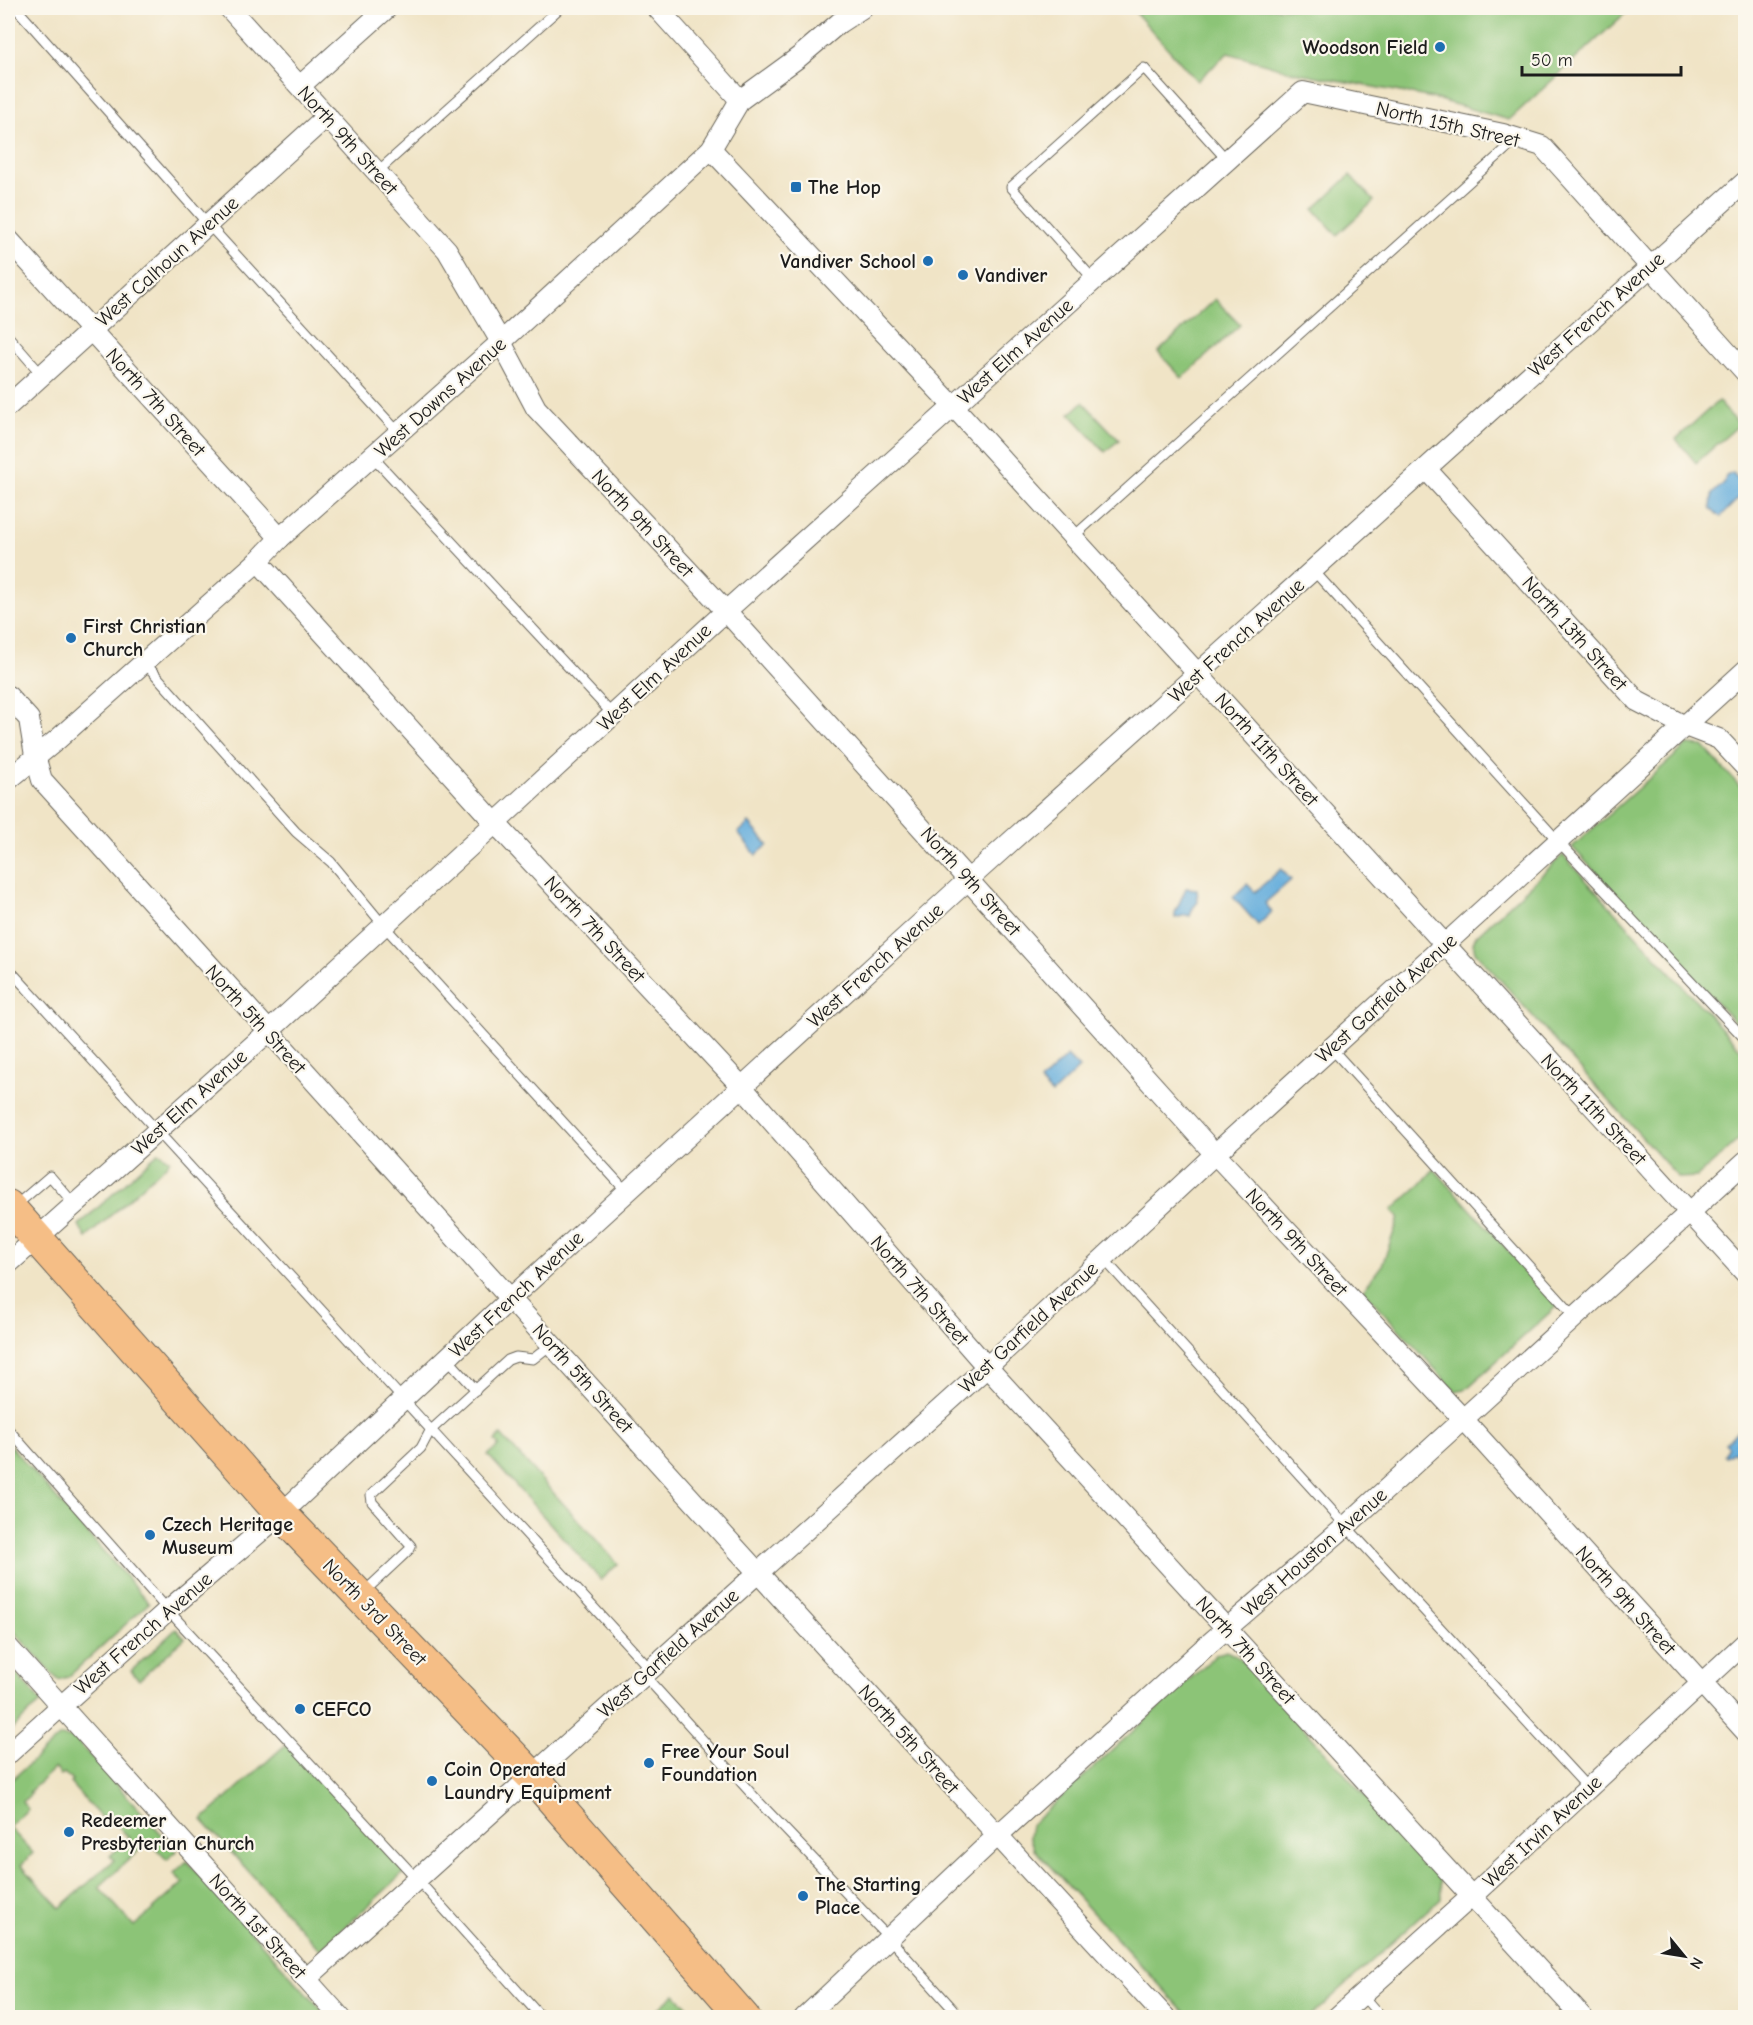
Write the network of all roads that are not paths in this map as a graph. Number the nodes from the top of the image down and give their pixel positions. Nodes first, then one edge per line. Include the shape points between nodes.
1 (16, 8) edge
2 (229, 8) edge
3 (387, 8) edge
4 (560, 8) edge
5 (657, 8) edge
6 (862, 8) edge
7 (300, 86) junction
8 (1303, 92) joint
9 (740, 99) junction
10 (327, 116) junction
11 (1517, 139) junction
12 (711, 149) junction
13 (1227, 160) junction
14 (377, 172) junction
15 (1746, 181) edge
16 (208, 224) junction
17 (8, 239) edge
18 (1649, 266) junction
19 (1094, 280) junction
20 (91, 330) junction
21 (8, 336) edge
22 (501, 342) junction
23 (1746, 373) edge
24 (42, 375) junction
25 (8, 406) edge
26 (954, 407) junction
27 (399, 433) junction
28 (372, 456) junction
29 (1426, 469) junction
30 (1073, 537) junction
31 (280, 538) junction
32 (258, 561) junction
33 (1313, 570) junction
34 (726, 611) junction
35 (144, 662) junction
36 (1746, 670) edge
37 (1199, 674) junction
38 (8, 696) edge
39 (613, 715) junction
40 (1685, 726) junction
41 (35, 756) junction
42 (1746, 768) edge
43 (8, 780) edge
44 (496, 824) junction
45 (1558, 841) junction
46 (969, 879) junction
47 (384, 926) junction
48 (1444, 945) junction
49 (8, 968) edge
50 (268, 1032) junction
51 (1746, 1040) edge
52 (1331, 1048) junction
53 (742, 1087) junction
54 (156, 1131) junction
55 (1215, 1154) junction
56 (1746, 1161) edge
57 (627, 1192) junction
58 (75, 1205) junction
59 (9, 1208) edge
60 (1690, 1214) junction
61 (37, 1239) junction
62 (1103, 1258) junction
63 (8, 1264) edge
64 (1746, 1274) edge
65 (511, 1298) junction
66 (1575, 1317) junction
67 (552, 1344) junction
68 (447, 1358) junction
69 (987, 1366) junction
70 (476, 1390) junction
71 (402, 1400) junction
72 (1462, 1419) junction
73 (8, 1429) edge
74 (430, 1431) junction
75 (281, 1514) junction
76 (1346, 1526) junction
77 (758, 1573) junction
78 (360, 1596) junction
79 (168, 1610) junction
80 (1227, 1627) junction
81 (1746, 1642) edge
82 (8, 1647) edge
83 (647, 1672) junction
84 (1701, 1683) junction
85 (60, 1706) junction
86 (1746, 1732) edge
87 (8, 1754) edge
88 (531, 1775) junction
89 (1588, 1788) junction
90 (997, 1836) junction
91 (417, 1879) junction
92 (1472, 1896) junction
93 (889, 1938) junction
94 (306, 1979) junction
95 (1362, 1995) junction
96 (341, 2018) edge
97 (542, 2018) edge
98 (744, 2018) edge
99 (804, 2018) edge
100 (961, 2018) edge
101 (1166, 2018) edge
102 (1336, 2018) edge
103 (1382, 2018) edge
104 (1583, 2018) edge

1 - 16 lane
2 - 7 street, North 9th Street
3 - 7 street
4 - 14 lane
5 - 9 street
6 - 9 street, West Downs Avenue
7 - 10 street, North 9th Street
8 - 11 street, North 15th Street
8 - 13 street, West Elm Avenue
9 - 12 street, West Downs Avenue
10 - 14 street, North 9th Street
10 - 16 street, West Calhoun Avenue
11 - 18 street, North 15th Street via 1542,146
11 - 30 lane
12 - 22 street, West Downs Avenue
12 - 26 street, North 11th Street
13 - 19 street, West Elm Avenue
13 - 19 lane via 1144,68 1020,179 1011,188
14 - 22 street, North 9th Street via 447,250
15 - 18 street, West French Avenue
16 - 20 street, West Calhoun Avenue
16 - 27 lane
17 - 20 street, North 7th Street
18 - 23 street, North 15th Street
18 - 29 street, West French Avenue
19 - 26 street, West Elm Avenue
20 - 24 street, West Calhoun Avenue
20 - 31 street, North 7th Street
21 - 24 lane
22 - 27 street, West Downs Avenue
22 - 34 street, North 9th Street via 536,408
24 - 25 street, West Calhoun Avenue
26 - 30 street, North 11th Street
26 - 34 street, West Elm Avenue
27 - 28 street, West Downs Avenue
28 - 31 street, West Downs Avenue
28 - 39 lane
29 - 33 street, West French Avenue
29 - 40 street, North 13th Street via 1637,700
30 - 37 street, North 11th Street
31 - 32 street, West Downs Avenue
32 - 35 street, West Downs Avenue
32 - 44 street, North 7th Street
33 - 37 street, West French Avenue
33 - 45 lane
34 - 39 street, West Elm Avenue
34 - 46 street, North 9th Street
35 - 41 street, West Downs Avenue
35 - 47 lane via 296,832 331,862
36 - 40 street, West Garfield Avenue
37 - 46 street, West French Avenue
37 - 48 street, North 11th Street
38 - 41 street, North 5th Street via 29,719
39 - 44 street, West Elm Avenue
40 - 42 street, North 13th Street via 1719,739
40 - 45 street, West Garfield Avenue
41 - 43 street, West Downs Avenue
41 - 50 street, North 5th Street via 42,780
44 - 47 street, West Elm Avenue
44 - 53 street, North 7th Street
45 - 48 street, West Garfield Avenue
45 - 51 lane
46 - 53 street, West French Avenue
46 - 55 street, North 9th Street
47 - 50 street, West Elm Avenue
47 - 57 lane
48 - 52 street, West Garfield Avenue
48 - 60 street, North 11th Street
49 - 54 lane
50 - 54 street, West Elm Avenue
50 - 65 street, North 5th Street
52 - 55 street, West Garfield Avenue
52 - 66 lane
53 - 57 street, West French Avenue
53 - 69 street, North 7th Street
54 - 58 street, West Elm Avenue
54 - 71 lane
55 - 62 street, West Garfield Avenue
55 - 72 street, North 9th Street
56 - 60 street, West Houston Avenue
57 - 65 street, West French Avenue
58 - 59 lane via 50,1176
58 - 61 street, West Elm Avenue
59 - 61 main road, North 3rd Street
60 - 64 street, North 11th Street
60 - 66 street, West Houston Avenue
61 - 63 street, West Elm Avenue
61 - 75 main road, North 3rd Street
62 - 69 street, West Garfield Avenue
62 - 76 lane
65 - 67 street, North 5th Street
65 - 68 street, West French Avenue
66 - 72 street, West Houston Avenue
67 - 70 lane via 533,1359 508,1360
67 - 77 street, North 5th Street
68 - 70 lane
68 - 71 street, West French Avenue
69 - 77 street, West Garfield Avenue
69 - 80 street, North 7th Street
70 - 74 lane
71 - 74 lane
71 - 75 street, West French Avenue
72 - 76 street, West Houston Avenue
72 - 84 street, North 9th Street
73 - 79 lane
74 - 78 lane via 421,1448 371,1495 372,1502 411,1546
74 - 83 lane
75 - 78 main road, North 3rd Street
75 - 79 street, West French Avenue
76 - 80 street, West Houston Avenue
76 - 89 lane
77 - 83 street, West Garfield Avenue
77 - 90 street, North 5th Street
78 - 88 main road, North 3rd Street
79 - 85 street, West French Avenue
79 - 91 lane
80 - 90 street, West Houston Avenue
80 - 92 street, North 7th Street
81 - 84 street, West Irvin Avenue
82 - 85 street, North 1st Street
83 - 88 street, West Garfield Avenue
83 - 93 lane via 759,1802
84 - 86 street, North 9th Street
84 - 89 street, West Irvin Avenue
85 - 87 street, West French Avenue
85 - 94 street, North 1st Street
88 - 91 street, West Garfield Avenue
88 - 98 main road, North 3rd Street
89 - 92 street, West Irvin Avenue
90 - 93 street, West Houston Avenue
90 - 101 street, North 5th Street
91 - 94 street, West Garfield Avenue
91 - 97 lane
92 - 95 street, West Irvin Avenue
92 - 104 street, North 7th Street
93 - 99 street, West Houston Avenue
93 - 100 lane
94 - 96 street, North 1st Street
95 - 102 street, West Irvin Avenue
95 - 103 lane

